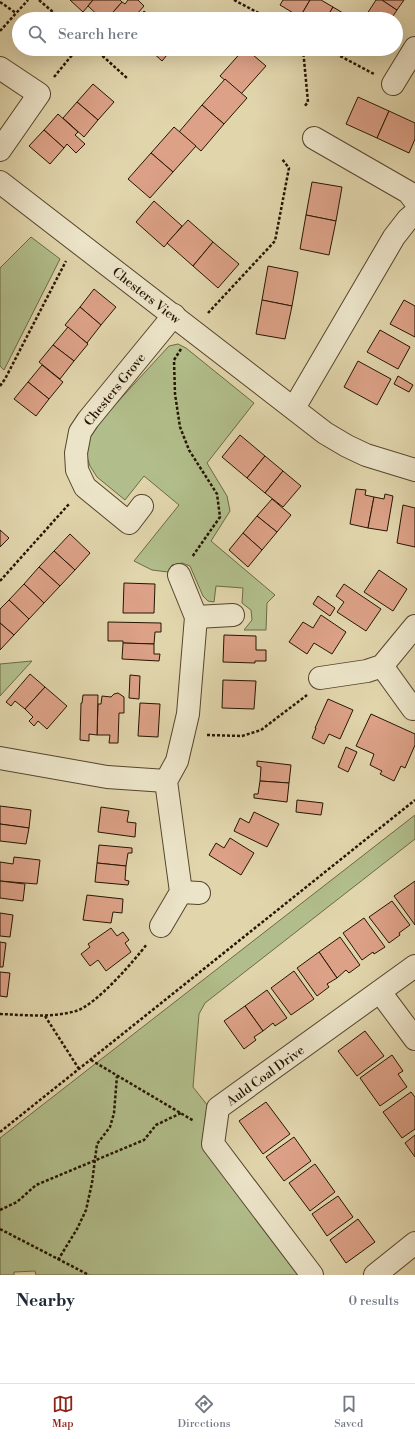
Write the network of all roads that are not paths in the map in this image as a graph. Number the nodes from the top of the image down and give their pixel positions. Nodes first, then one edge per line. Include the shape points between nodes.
1 (415, 48) edge
2 (0, 68) edge
3 (393, 84) road end
4 (314, 138) dead end
5 (0, 150) edge
6 (0, 182) edge
7 (415, 201) edge
8 (415, 213) edge
9 (174, 316) junction
10 (294, 408) junction
11 (415, 470) edge
12 (142, 506) dead end
13 (179, 576) dead end
14 (233, 615) dead end
15 (196, 616) junction
16 (415, 626) edge
17 (382, 666) junction
18 (320, 678) road end
19 (414, 709) dead end
20 (0, 758) edge
21 (166, 781) junction
22 (161, 926) road end
23 (415, 966) edge
24 (380, 992) junction
25 (415, 1039) edge
26 (415, 1243) edge
27 (312, 1275) edge
28 (375, 1275) edge

1 - 3 street
2 - 5 street via 40,94
4 - 7 street via 408,192
6 - 9 street, Chesters View
8 - 10 street via 394,237
9 - 10 street, Chesters View
9 - 12 street, Chesters Grove via 93,413 80,432 76,453 77,470 84,486 129,523
10 - 11 street, Chesters View via 325,433 347,446 366,455
13 - 15 street
14 - 15 street
15 - 21 street via 188,714 177,761
16 - 17 street
17 - 18 street via 367,671
17 - 19 street
20 - 21 street via 107,778
21 - 22 street via 190,892
23 - 24 street, Auld Coal Drive
24 - 25 street
24 - 27 street, Auld Coal Drive via 218,1108 213,1144
26 - 28 street

